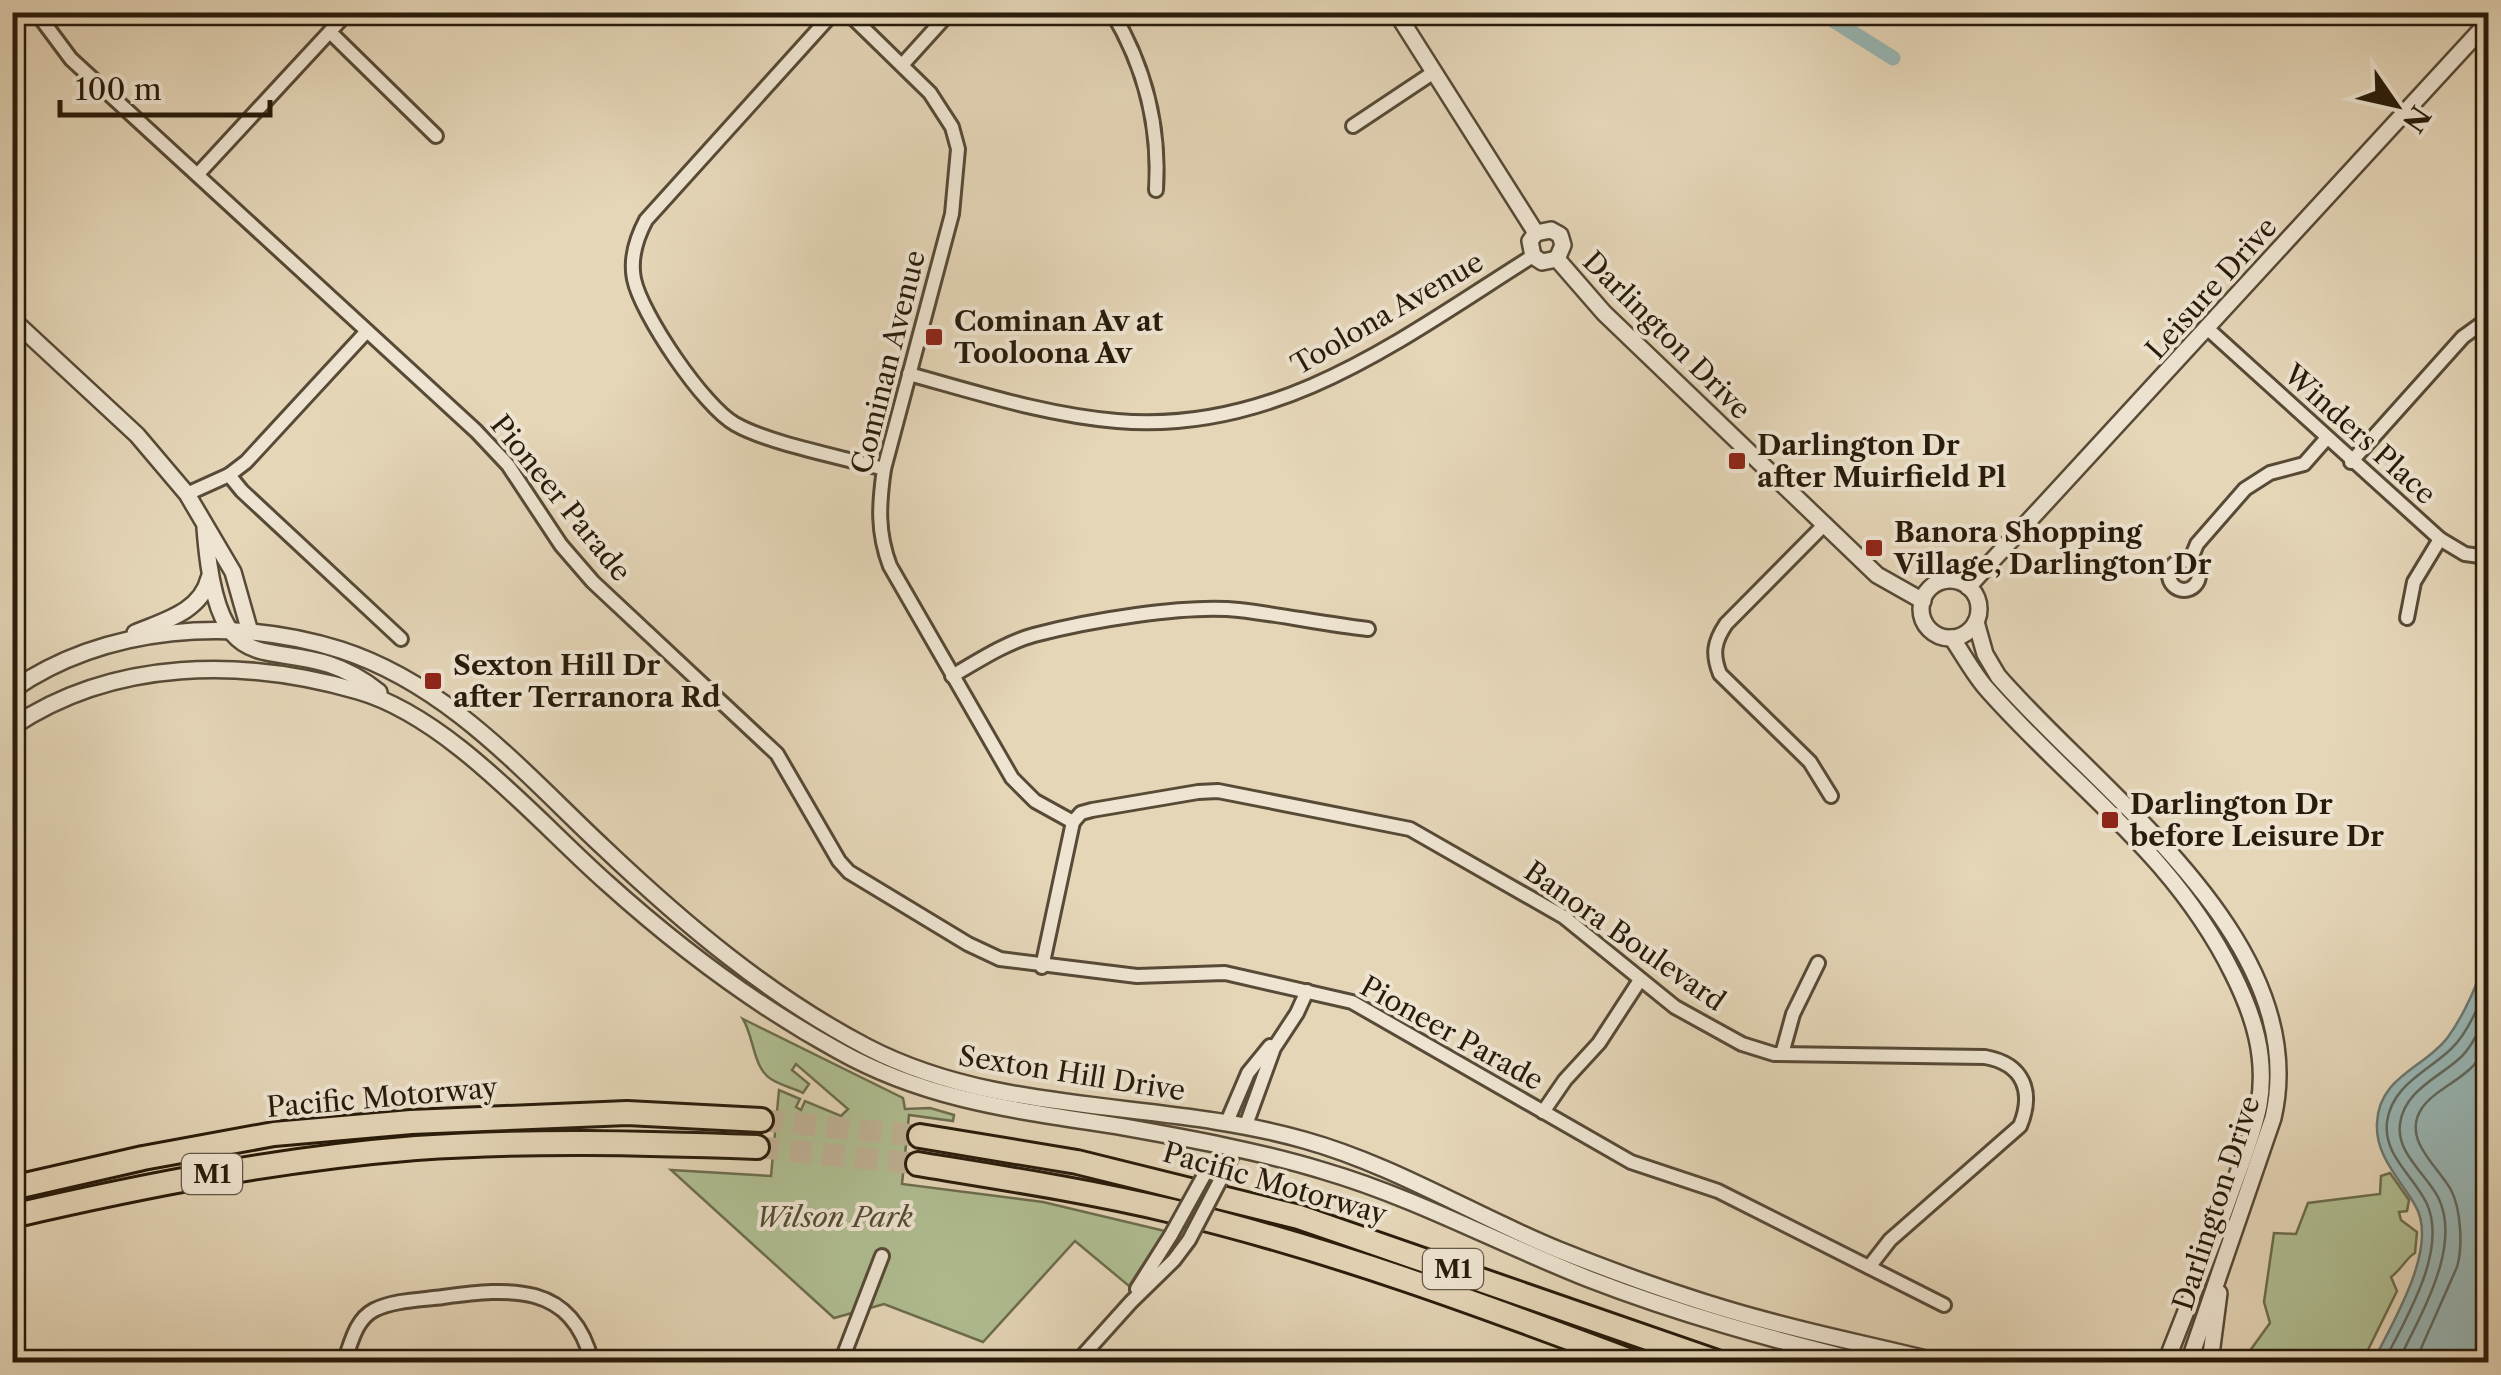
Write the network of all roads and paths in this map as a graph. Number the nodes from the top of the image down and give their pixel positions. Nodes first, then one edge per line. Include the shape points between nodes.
1 (36, 12) edge
2 (348, 12) edge
3 (834, 12) edge
4 (847, 12) edge
5 (950, 12) edge
6 (1112, 12) edge
7 (1396, 12) edge
8 (2488, 22) edge
9 (330, 32) junction
10 (903, 64) junction
11 (1434, 72) junction
12 (1353, 126) dead end
13 (436, 136) dead end
14 (198, 174) junction
15 (1156, 190) dead end
16 (1536, 232) junction
17 (1533, 256) junction
18 (1557, 259) junction
19 (12, 319) edge
20 (2488, 319) edge
21 (2208, 330) junction
22 (366, 331) junction
23 (909, 374) junction
24 (2326, 439) junction
25 (2351, 462) junction
26 (884, 468) junction
27 (229, 475) junction
28 (187, 494) junction
29 (1825, 524) junction
30 (205, 528) junction
31 (2440, 539) junction
32 (2488, 557) edge
33 (2190, 561) dead end
34 (208, 572) junction
35 (1968, 587) junction
36 (1923, 601) junction
37 (2407, 618) dead end
38 (1976, 622) junction
39 (1368, 629) dead end
40 (239, 635) junction
41 (1952, 638) junction
42 (401, 640) dead end
43 (98, 648) junction
44 (203, 669) junction
45 (952, 676) junction
46 (12, 690) edge
47 (393, 704) junction
48 (12, 727) edge
49 (1831, 796) dead end
50 (1072, 822) junction
51 (1818, 962) dead end
52 (1042, 967) junction
53 (1640, 980) junction
54 (1307, 990) junction
55 (1282, 1034) junction
56 (1782, 1054) junction
57 (1542, 1112) junction
58 (762, 1120) tunnel mouth
59 (1227, 1122) junction
60 (1246, 1125) junction
61 (920, 1136) tunnel mouth
62 (1218, 1144) junction
63 (757, 1148) tunnel mouth
64 (1235, 1149) junction
65 (918, 1164) tunnel mouth
66 (12, 1188) edge
67 (12, 1216) edge
68 (882, 1256) dead end
69 (1869, 1267) junction
70 (2219, 1279) junction
71 (1944, 1305) dead end
72 (1122, 1312) junction
73 (1593, 1348) junction
74 (344, 1362) edge
75 (592, 1362) edge
76 (840, 1362) edge
77 (1080, 1362) edge
78 (1612, 1362) edge
79 (1633, 1362) edge
80 (1717, 1362) edge
81 (1864, 1362) edge
82 (1938, 1362) edge
83 (2166, 1362) edge
84 (2189, 1362) edge
85 (2210, 1362) edge

1 - 14 street, Pioneer Parade via 72,59
2 - 9 street
3 - 26 street via 646,220 634,253 634,280 690,382 721,415 750,431
4 - 10 street, Cominan Avenue
5 - 10 street
6 - 15 street via 1150,99
7 - 11 street
8 - 21 street, Leisure Drive
9 - 13 street
9 - 14 street
10 - 23 street, Cominan Avenue via 942,109 958,149 952,214
11 - 12 street
11 - 16 street
14 - 22 street, Pioneer Parade
16 - 17 street
16 - 18 street via 1560,235 1564,245
17 - 18 street
17 - 23 street, Toolona Avenue via 1324,382 1219,416 1118,421 1040,410
18 - 29 street, Darlington Drive via 1604,313
19 - 28 street via 137,435
20 - 25 street via 2463,337
21 - 24 street, Winders Place
21 - 35 street, Leisure Drive
22 - 27 street
22 - 52 street, Pioneer Parade via 508,465 593,582 777,754 849,872 986,954
23 - 26 street, Cominan Avenue
24 - 25 street, Winders Place
24 - 33 street via 2304,464 2270,473 2246,489
25 - 31 street, Winders Place
26 - 45 street, Cominan Avenue via 881,543
27 - 28 street
27 - 42 street
28 - 30 street
29 - 36 street, Darlington Drive via 1877,575
29 - 49 street via 1726,624 1713,657 1720,674 1816,769
30 - 34 street
30 - 40 street via 233,572
31 - 32 street, Winders Place via 2465,554
31 - 37 street via 2414,582
34 - 40 street
34 - 43 street via 206,588 189,607
35 - 36 street via 1942,582
35 - 38 street via 1979,606
36 - 41 street via 1926,624
38 - 41 street
38 - 70 street, Darlington Drive via 1998,676 2160,838 2200,888 2269,1011 2279,1060 2276,1108
39 - 45 street via 1240,610 1175,612 1033,636
40 - 43 street, Sexton Hill Drive via 166,634
40 - 44 street
40 - 47 street via 253,650 355,676
40 - 59 street, Sexton Hill Drive via 342,650 446,704 693,929 864,1046 933,1075 998,1091
41 - 83 street, Darlington Drive via 1985,686 2169,874 2226,960 2253,1019 2262,1066 2258,1106
43 - 46 street, Sexton Hill Drive
44 - 47 street, Sexton Hill Drive via 295,675
44 - 48 street, Sexton Hill Drive via 108,683
45 - 50 street, Cominan Avenue via 1012,778
47 - 62 street, Sexton Hill Drive via 458,748 685,950 838,1051 963,1102
50 - 52 street
50 - 53 street, Banora Boulevard via 1092,810 1218,791 1392,823 1544,904
51 - 56 street
52 - 54 street, Pioneer Parade via 1137,976 1214,972
53 - 56 street, Banora Boulevard via 1742,1044
53 - 57 street
54 - 55 street
54 - 57 street, Pioneer Parade via 1352,1002
55 - 59 street via 1251,1068
55 - 60 street
56 - 69 street, Banora Boulevard via 1986,1057 2015,1068 2028,1088 2020,1126 1890,1240
57 - 69 street, Pioneer Parade via 1631,1162 1718,1191
58 - 66 highway, Pacific Motorway / M1 via 627,1112 274,1134
59 - 60 street, Sexton Hill Drive
59 - 62 street
60 - 64 street
60 - 82 street, Sexton Hill Drive via 1342,1152 1551,1247 1672,1292
61 - 80 highway, Pacific Motorway / M1 via 1077,1162 1300,1217
62 - 64 street, Sexton Hill Drive
62 - 72 street, bridge
63 - 67 highway, Pacific Motorway / M1 via 593,1142 414,1148 150,1184
64 - 72 street, bridge via 1189,1240
64 - 81 street, Sexton Hill Drive via 1386,1191 1644,1299
65 - 73 highway, Pacific Motorway / M1 via 1072,1189 1246,1231
68 - 76 street
69 - 71 street, Pioneer Parade
70 - 84 street, Darlington Drive
70 - 85 street
72 - 77 street
73 - 78 highway
73 - 79 highway, Pacific Motorway / M1
74 - 75 street via 358,1324 372,1311 460,1295 532,1294 574,1320

